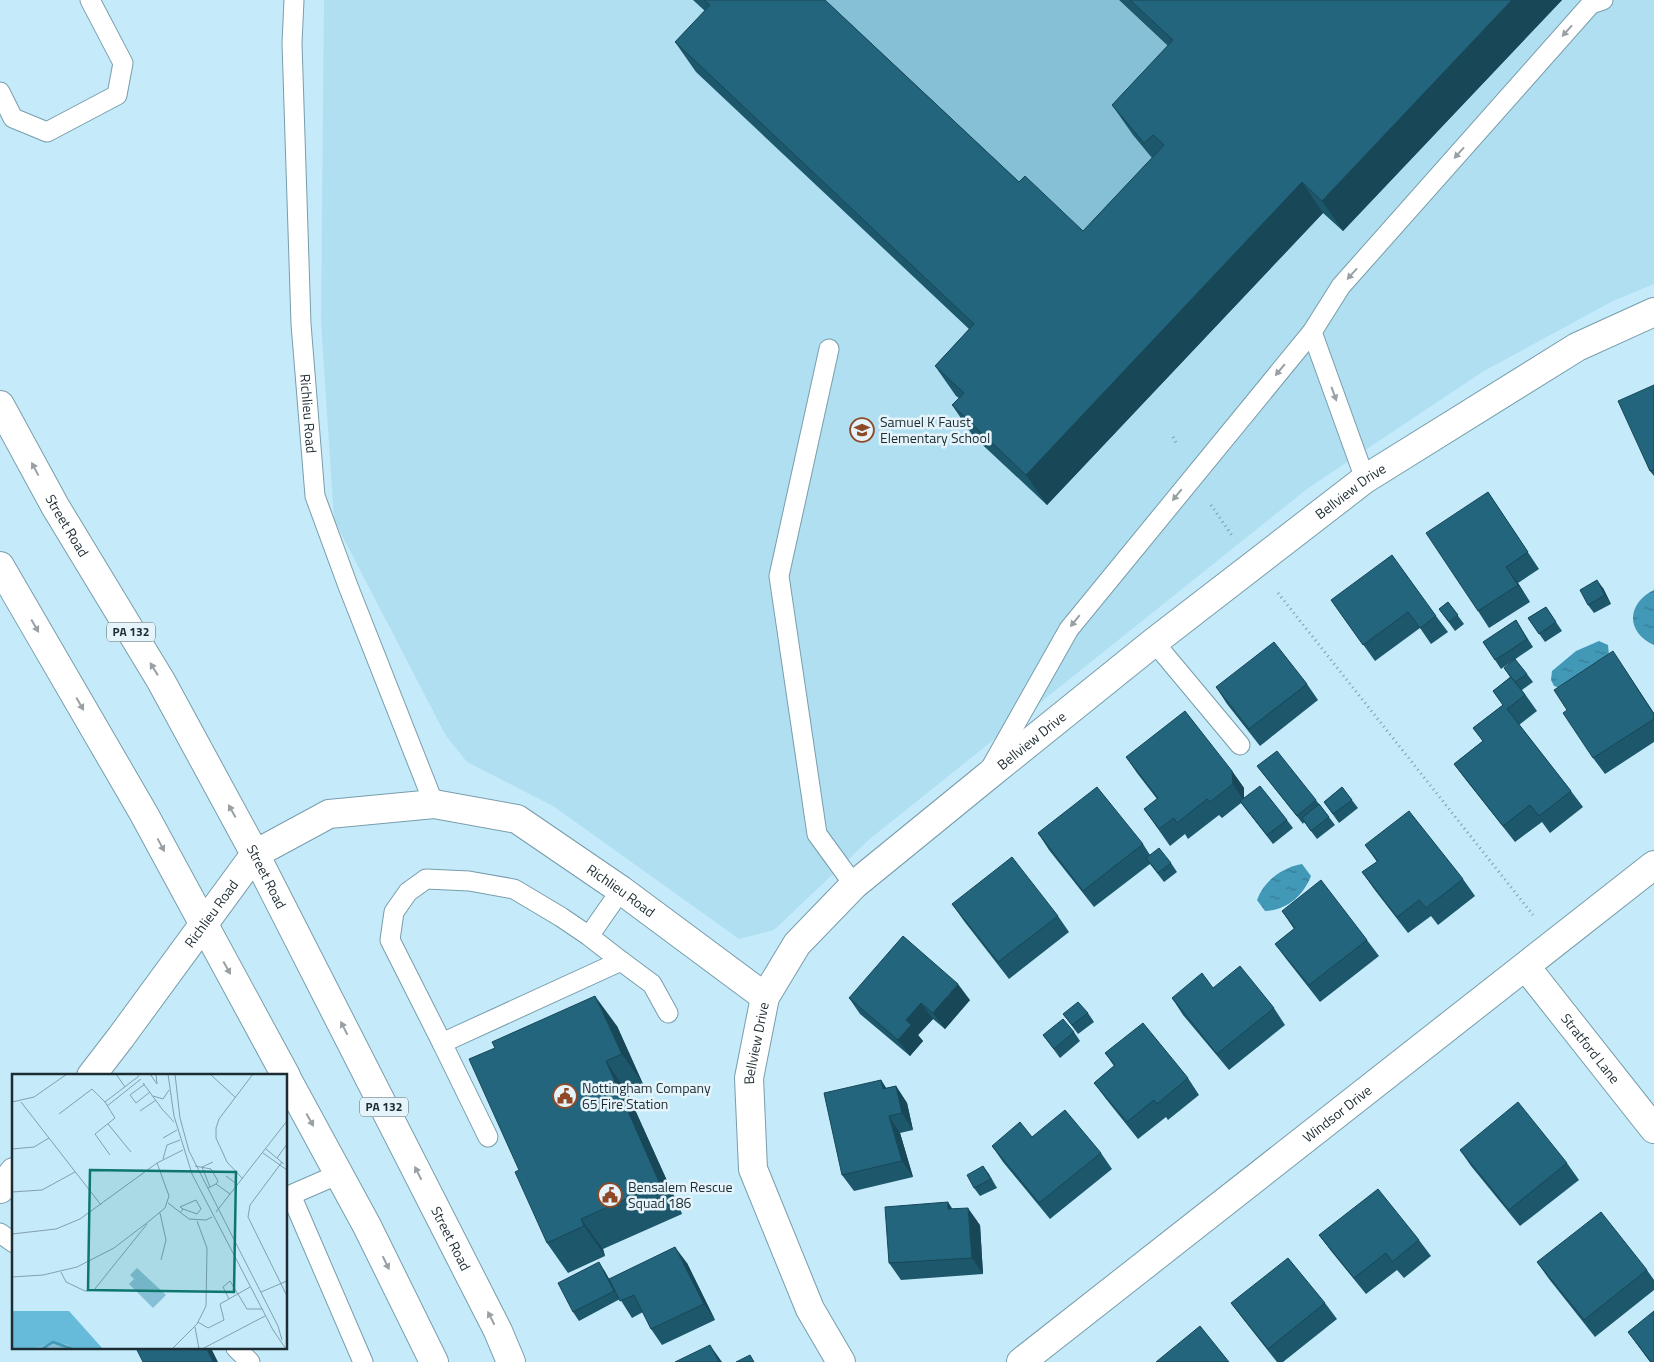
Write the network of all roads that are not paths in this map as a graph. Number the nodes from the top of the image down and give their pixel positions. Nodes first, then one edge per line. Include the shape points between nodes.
1 (90, 0) edge
2 (294, 0) edge
3 (1603, 0) edge
4 (0, 92) edge
5 (1654, 312) edge
6 (1312, 332) junction
7 (829, 349) dead end
8 (0, 405) edge
9 (1365, 479) junction
10 (0, 566) edge
11 (1154, 642) junction
12 (1240, 745) dead end
13 (984, 779) junction
14 (434, 804) junction
15 (256, 854) junction
16 (1654, 866) edge
17 (854, 885) junction
18 (621, 890) junction
19 (204, 925) junction
20 (588, 936) junction
21 (621, 961) junction
22 (1526, 967) junction
23 (765, 997) junction
24 (668, 1013) dead end
25 (442, 1044) junction
26 (92, 1074) edge
27 (285, 1074) edge
28 (288, 1080) edge
29 (1654, 1129) edge
30 (488, 1137) edge
31 (12, 1174) edge
32 (339, 1174) junction
33 (0, 1189) edge
34 (288, 1196) edge
35 (0, 1233) edge
36 (12, 1242) edge
37 (238, 1350) edge
38 (250, 1362) edge
39 (363, 1362) edge
40 (434, 1362) edge
41 (511, 1362) edge
42 (840, 1362) edge
43 (1021, 1362) edge

1 - 4 lane via 123,63 117,95 47,132 13,118
2 - 14 lane, Richlieu Road via 292,43 301,324 315,496
3 -> 6 lane via 1591,4 1341,286
5 - 9 street, Bellview Drive via 1577,347
6 -> 9 lane
6 -> 13 lane via 1069,629
7 - 17 lane via 779,576 817,834
15 -> 8 street, Street Road / PA 132 via 161,681 55,506
9 - 11 street, Bellview Drive
10 -> 19 street via 144,814
11 - 12 lane
11 - 13 street, Bellview Drive
13 - 17 street, Bellview Drive
14 - 15 street, Richlieu Road via 329,814
14 - 18 street, Richlieu Road via 517,819
15 - 19 street, Richlieu Road
41 -> 15 street, Street Road / PA 132
16 - 22 street, Windsor Drive
17 - 23 street, Bellview Drive via 797,944
18 - 20 lane
18 - 23 street, Richlieu Road
19 - 26 street, Richlieu Road
19 -> 27 street
20 - 21 lane
20 - 25 lane via 514,889 426,880 408,892 394,912 390,940
21 - 24 lane via 652,984
21 - 25 lane
22 - 29 street, Stratford Lane
22 - 43 street, Windsor Drive
23 - 42 street, Bellview Drive via 749,1078 753,1169 810,1309
25 - 30 lane
28 -> 32 street
31 - 33 street
32 - 34 lane
32 -> 40 street
34 - 39 lane
35 - 36 lane
37 - 38 lane

